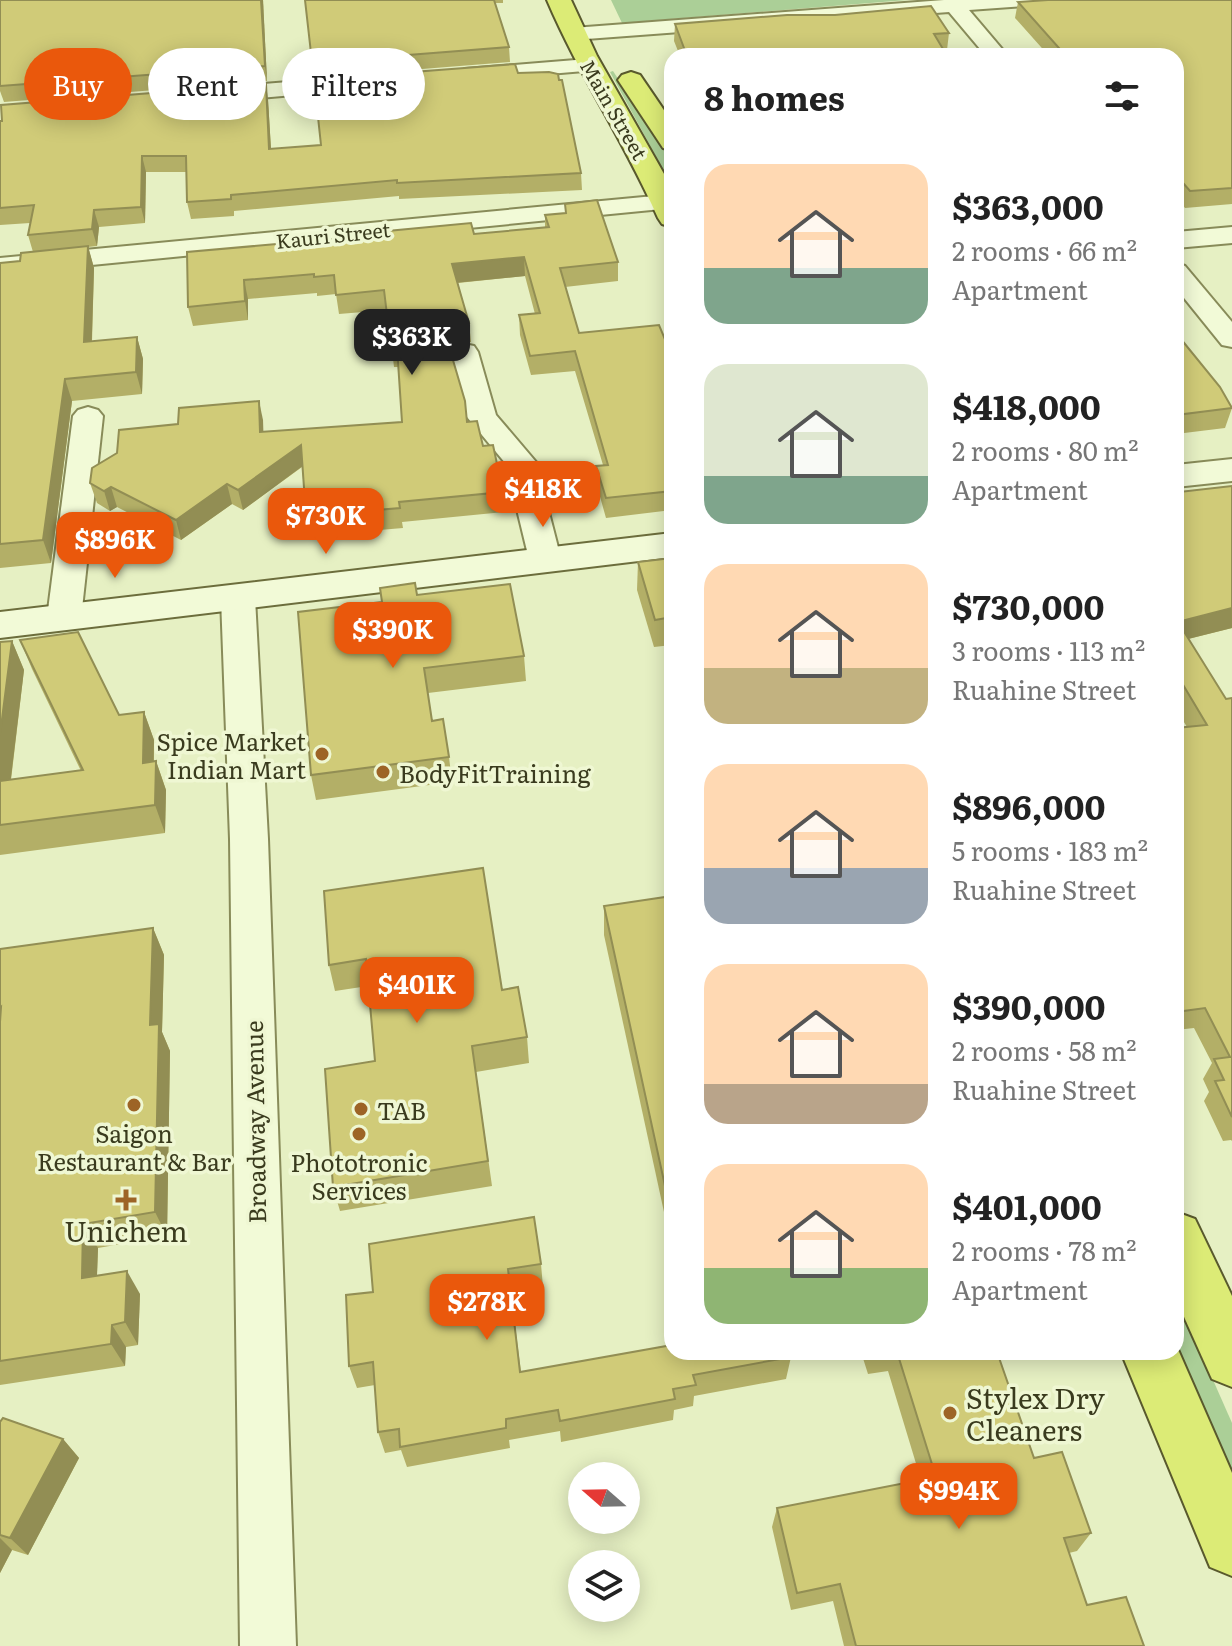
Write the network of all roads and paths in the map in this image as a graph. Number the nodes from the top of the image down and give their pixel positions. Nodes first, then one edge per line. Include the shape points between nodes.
1 (559, 0) edge
2 (1024, 0) edge
3 (954, 5) junction
4 (598, 21) junction
5 (573, 34) junction
6 (990, 48) edge
7 (588, 65) junction
8 (436, 77) edge
9 (664, 130) edge
10 (664, 200) edge
11 (664, 210) edge
12 (1232, 235) edge
13 (1184, 239) edge
14 (0, 266) edge
15 (1184, 281) edge
16 (1232, 339) edge
17 (464, 352) dead end
18 (88, 416) dead end
19 (1232, 470) edge
20 (1184, 475) edge
21 (664, 546) edge
22 (545, 559) junction
23 (238, 598) junction
24 (64, 618) junction
25 (0, 625) edge
26 (1184, 1254) edge
27 (1232, 1359) edge
28 (1153, 1360) edge
29 (1232, 1545) edge
30 (268, 1646) edge

1 - 5 highway, Main Street
2 - 3 street
3 - 4 street
3 - 6 street
4 - 5 street
4 - 9 highway, Main Street
5 - 7 highway, Main Street
7 - 8 street
7 - 10 highway, Main Street via 629,129
11 - 14 street, Kauri Street
12 - 13 street
15 - 16 street
17 - 22 street via 482,417 521,462
18 - 24 street
19 - 20 main road
21 - 22 main road
22 - 23 main road
23 - 24 main road
23 - 30 street, Broadway Avenue
24 - 25 main road
26 - 27 highway
28 - 29 highway

